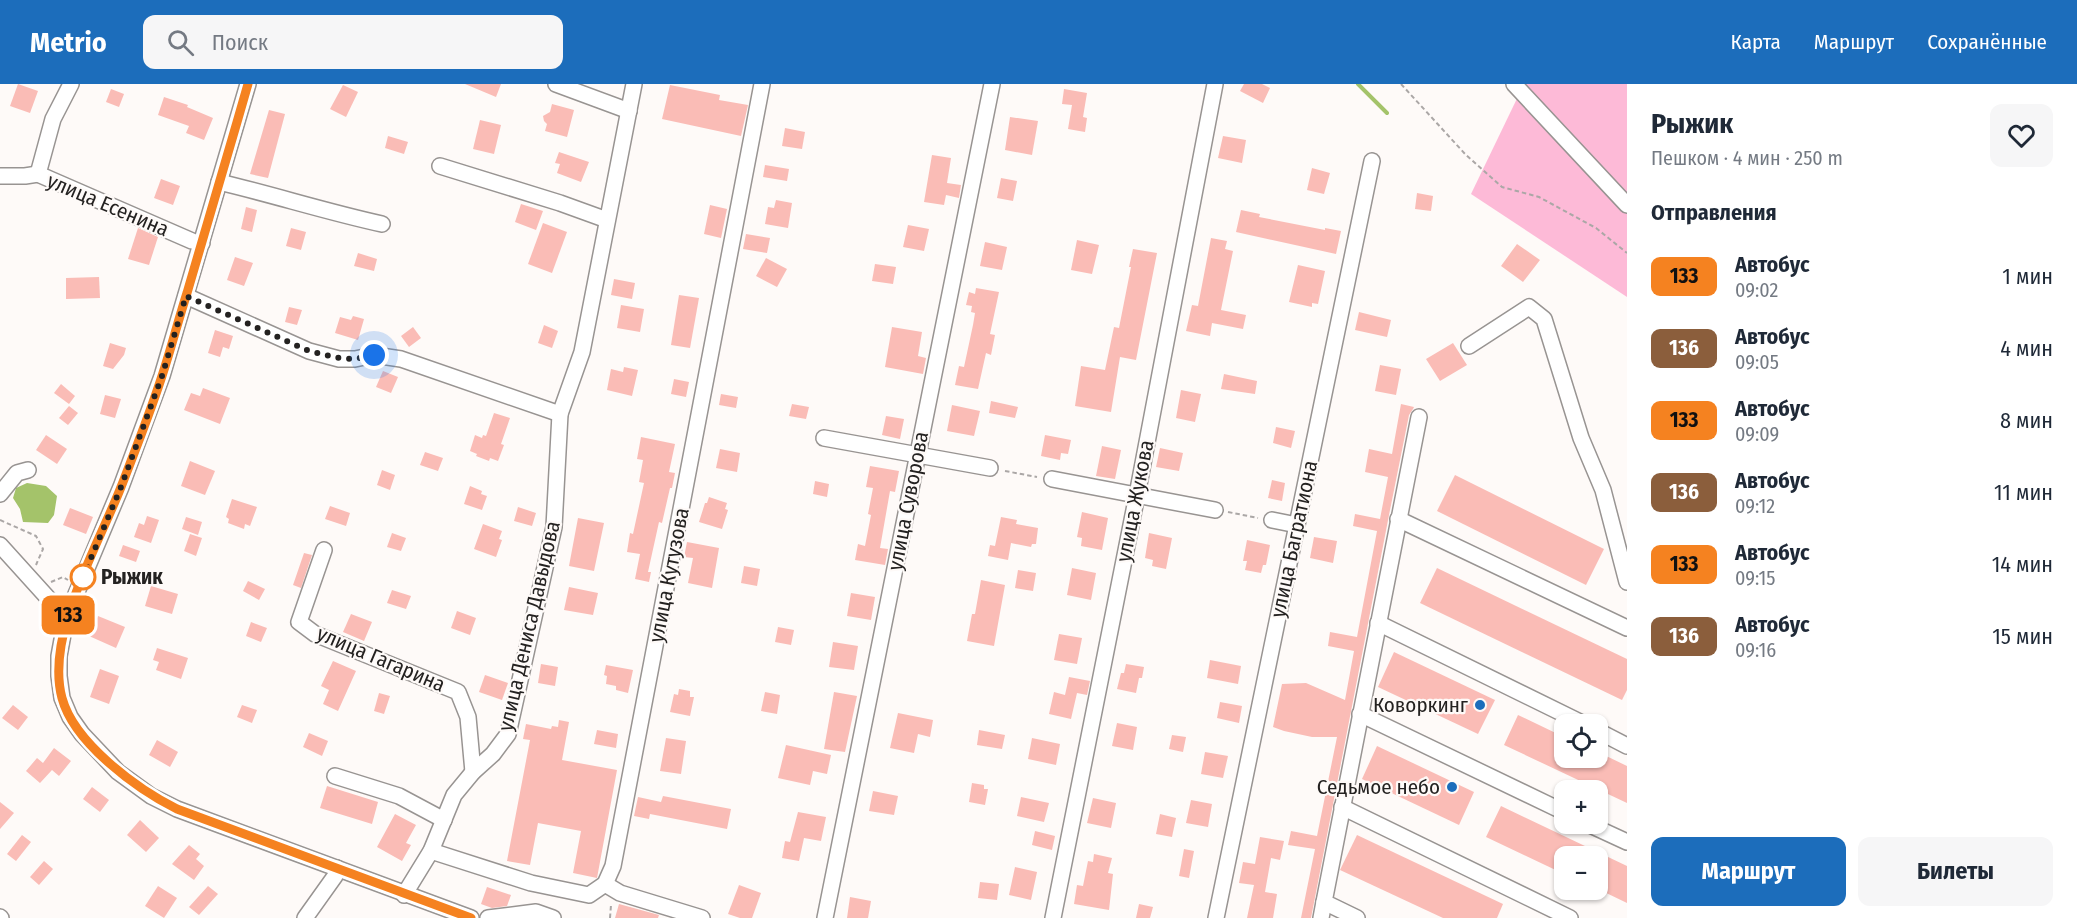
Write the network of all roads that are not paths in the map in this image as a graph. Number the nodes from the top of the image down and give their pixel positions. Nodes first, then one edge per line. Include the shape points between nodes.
1 (71, 84) edge
2 (248, 84) edge
3 (556, 84) edge
4 (634, 84) edge
5 (762, 84) edge
6 (992, 84) edge
7 (1215, 84) edge
8 (1514, 84) edge
9 (629, 111) junction
10 (1372, 161) dead end
11 (440, 166) dead end
12 (38, 174) junction
13 (0, 176) edge
14 (219, 182) junction
15 (1627, 205) edge
16 (607, 220) junction
17 (382, 224) dead end
18 (202, 243) junction
19 (186, 296) junction
20 (1469, 346) dead end
21 (560, 414) junction
22 (1419, 417) dead end
23 (824, 438) dead end
24 (918, 455) junction
25 (990, 468) road end
26 (28, 470) dead end
27 (1052, 479) road end
28 (0, 494) edge
29 (1137, 495) junction
30 (1215, 510) road end
31 (1398, 519) junction
32 (1272, 520) road end
33 (1297, 525) junction
34 (0, 545) edge
35 (324, 550) dead end
36 (1627, 582) edge
37 (66, 618) junction
38 (1378, 622) junction
39 (1627, 628) edge
40 (1360, 714) junction
41 (1564, 714) edge
42 (1608, 736) edge
43 (1627, 746) edge
44 (473, 772) junction
45 (335, 776) dead end
46 (1342, 807) junction
47 (1554, 807) edge
48 (444, 820) junction
49 (1608, 833) edge
50 (1627, 842) edge
51 (431, 851) junction
52 (337, 868) junction
53 (605, 884) junction
54 (405, 895) junction
55 (1324, 902) junction
56 (304, 918) edge
57 (471, 918) edge
58 (488, 918) edge
59 (553, 918) edge
60 (702, 918) edge
61 (825, 918) edge
62 (1053, 918) edge
63 (1216, 918) edge
64 (1321, 918) edge
65 (1357, 918) edge
66 (1570, 918) edge

1 - 12 street, улица Есенина via 52,119
2 - 14 street
3 - 9 street
4 - 9 street, улица Дениса Давыдова
5 - 53 street, улица Кутузова via 613,866
6 - 24 street, улица Суворова
7 - 29 street, улица Жукова
8 - 15 street
9 - 16 street, улица Дениса Давыдова
10 - 33 street, улица Багратиона
11 - 16 street
12 - 13 street
12 - 18 street, улица Есенина
14 - 17 street
14 - 18 street
16 - 21 street, улица Дениса Давыдова via 582,352
18 - 19 street
19 - 21 street via 309,351 339,358 374,355 401,359
19 - 37 street via 138,443
20 - 36 street via 1529,307 1544,319 1581,438 1602,490
21 - 44 street, улица Дениса Давыдова via 554,527 508,734
22 - 31 street
23 - 24 street
24 - 25 street
24 - 61 street, улица Суворова
26 - 28 street via 16,472
27 - 29 street
29 - 30 street
29 - 62 street, улица Жукова
31 - 38 street
31 - 39 street
32 - 33 street
33 - 63 street, улица Багратиона
34 - 37 street
35 - 44 street, улица Гагарина via 299,622 315,634 458,692 468,717
37 - 52 street via 59,656 62,698 82,734 118,772 177,809
38 - 40 street
38 - 41 street
40 - 46 street
40 - 47 street
42 - 43 street
44 - 48 street, улица Дениса Давыдова via 454,795
45 - 48 street via 399,796
46 - 55 street
46 - 66 street
48 - 51 street, улица Дениса Давыдова
49 - 50 street
51 - 53 street via 531,884 589,895
51 - 54 street, улица Дениса Давыдова
52 - 54 street
52 - 56 street
53 - 60 street via 620,893
54 - 57 street
55 - 64 street
55 - 65 street
58 - 59 street via 536,912

